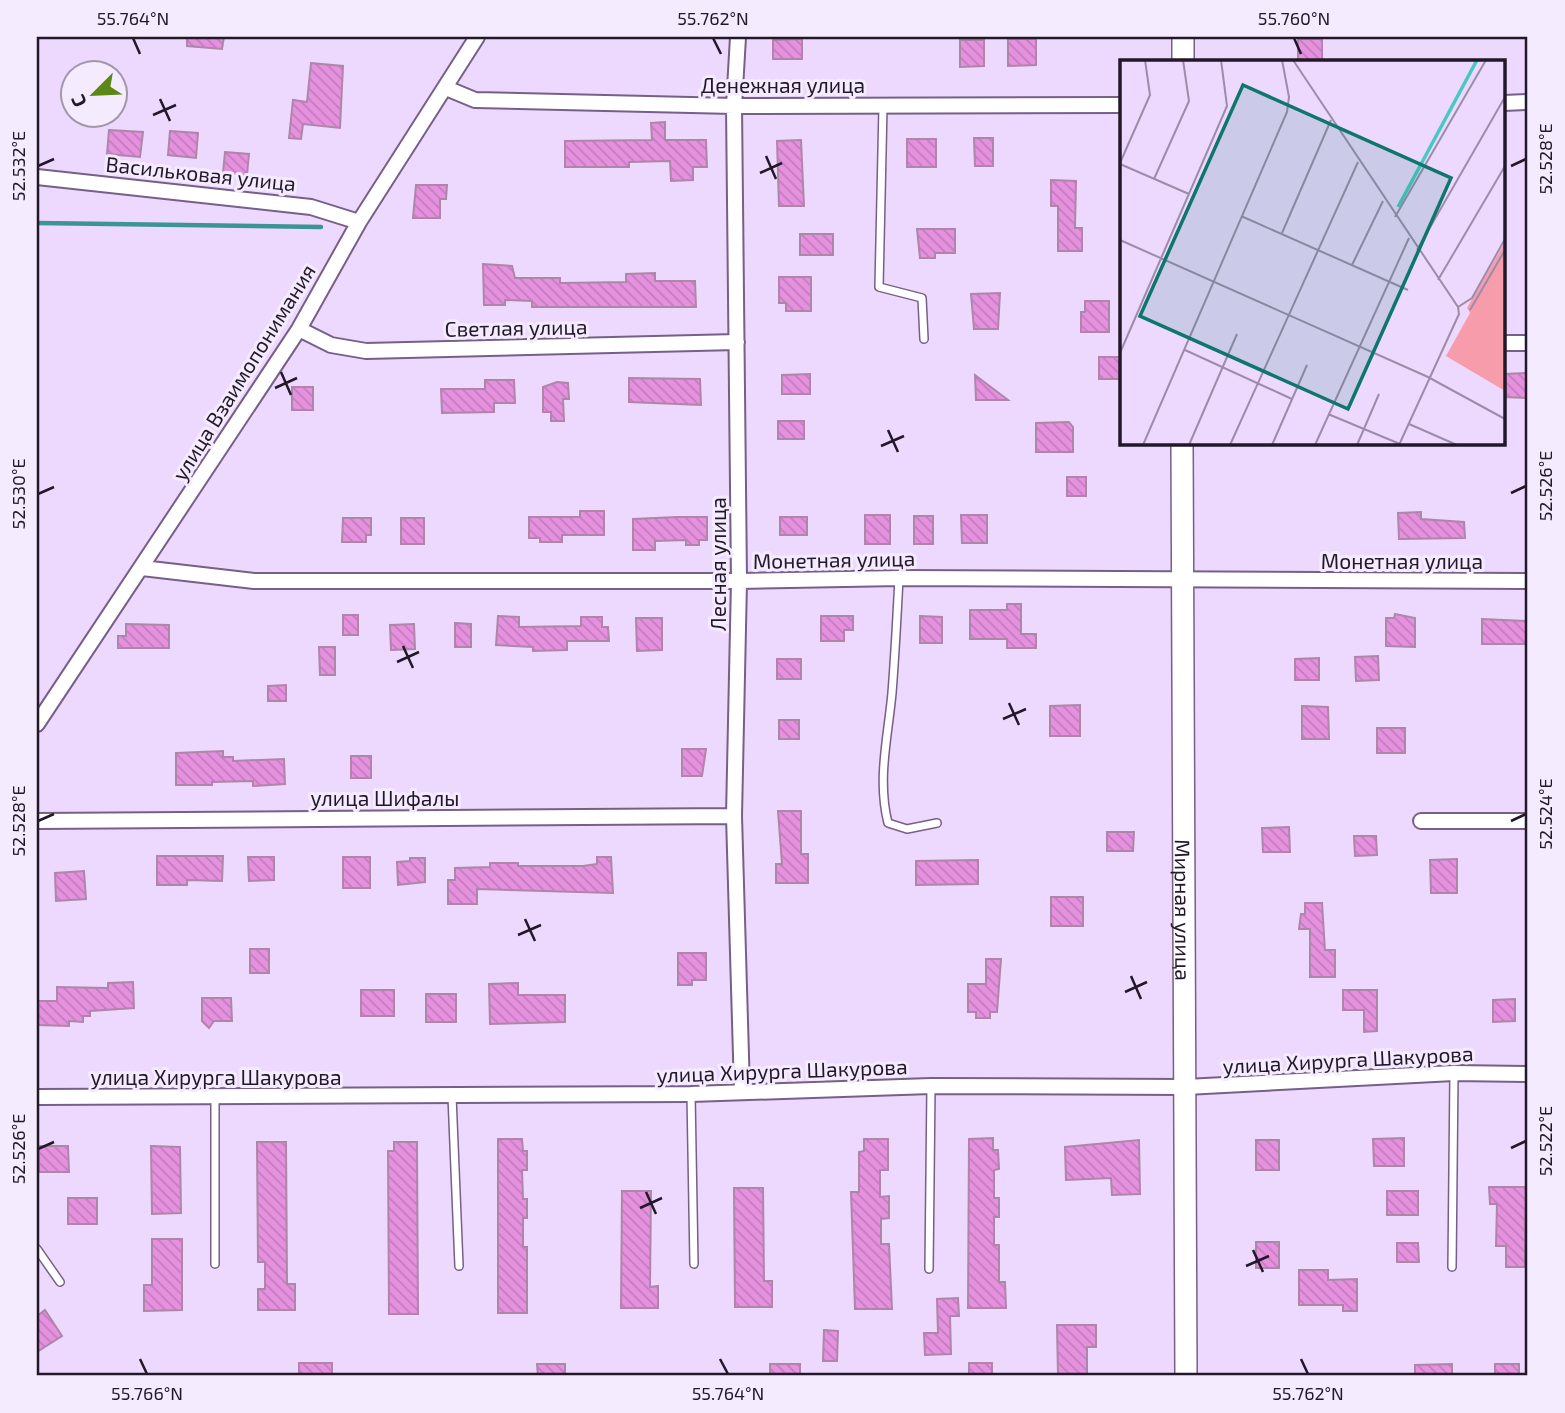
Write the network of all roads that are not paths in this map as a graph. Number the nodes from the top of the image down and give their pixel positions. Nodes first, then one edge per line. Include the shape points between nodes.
1 (477, 37) edge
2 (738, 37) edge
3 (1183, 37) edge
4 (1183, 60) edge
5 (446, 88) junction
6 (1528, 102) edge
7 (1506, 103) edge
8 (1120, 105) edge
9 (734, 106) junction
10 (883, 106) junction
11 (37, 177) edge
12 (359, 222) junction
13 (299, 329) junction
14 (924, 339) dead end
15 (737, 342) junction
16 (1506, 343) edge
17 (1528, 343) edge
18 (1182, 444) edge
19 (142, 568) junction
20 (900, 578) junction
21 (1184, 578) junction
22 (738, 581) junction
23 (1528, 581) edge
24 (37, 723) edge
25 (734, 816) junction
26 (37, 821) edge
27 (1421, 821) dead end
28 (1528, 821) edge
29 (937, 823) dead end
30 (1454, 1073) junction
31 (1528, 1074) edge
32 (931, 1086) junction
33 (1186, 1087) junction
34 (742, 1090) junction
35 (691, 1094) junction
36 (452, 1095) junction
37 (37, 1097) edge
38 (215, 1098) junction
39 (37, 1249) edge
40 (694, 1264) dead end
41 (215, 1265) dead end
42 (459, 1266) dead end
43 (1452, 1267) dead end
44 (929, 1269) dead end
45 (60, 1282) dead end
46 (1186, 1376) edge

1 - 5 street, улица Взаимопонимания
2 - 9 street, Лесная улица
3 - 4 street
5 - 9 street, Денежная улица via 475,100
5 - 12 street, улица Взаимопонимания
6 - 7 street
8 - 10 street, Денежная улица
9 - 10 street, Денежная улица
9 - 15 street, Лесная улица
10 - 14 lane via 879,287 922,298
11 - 12 street, Васильковая улица via 298,205
12 - 13 street, улица Взаимопонимания
13 - 15 street, Светлая улица via 331,345 366,351
13 - 19 street, улица Взаимопонимания
15 - 22 street, Лесная улица
16 - 17 street
18 - 21 street, Мирная улица
19 - 22 street, Монетная улица via 254,581
19 - 24 street, улица Взаимопонимания
20 - 21 street, Монетная улица
20 - 22 street, Монетная улица
20 - 29 lane via 882,775 886,815 888,823 907,829
21 - 23 street, Монетная улица
21 - 33 street, Мирная улица
22 - 25 street, Лесная улица
25 - 26 street, улица Шифалы
25 - 34 street, Лесная улица
27 - 28 street
30 - 31 street, улица Хирурга Шакурова
30 - 33 street, улица Хирурга Шакурова
30 - 43 lane
32 - 33 street, улица Хирурга Шакурова
32 - 34 street, улица Хирурга Шакурова
32 - 44 lane
33 - 46 street, Мирная улица
34 - 35 street, улица Хирурга Шакурова
35 - 36 street, улица Хирурга Шакурова
35 - 40 lane
36 - 38 street, улица Хирурга Шакурова
36 - 42 lane
37 - 38 street, улица Хирурга Шакурова
38 - 41 lane
39 - 45 lane

